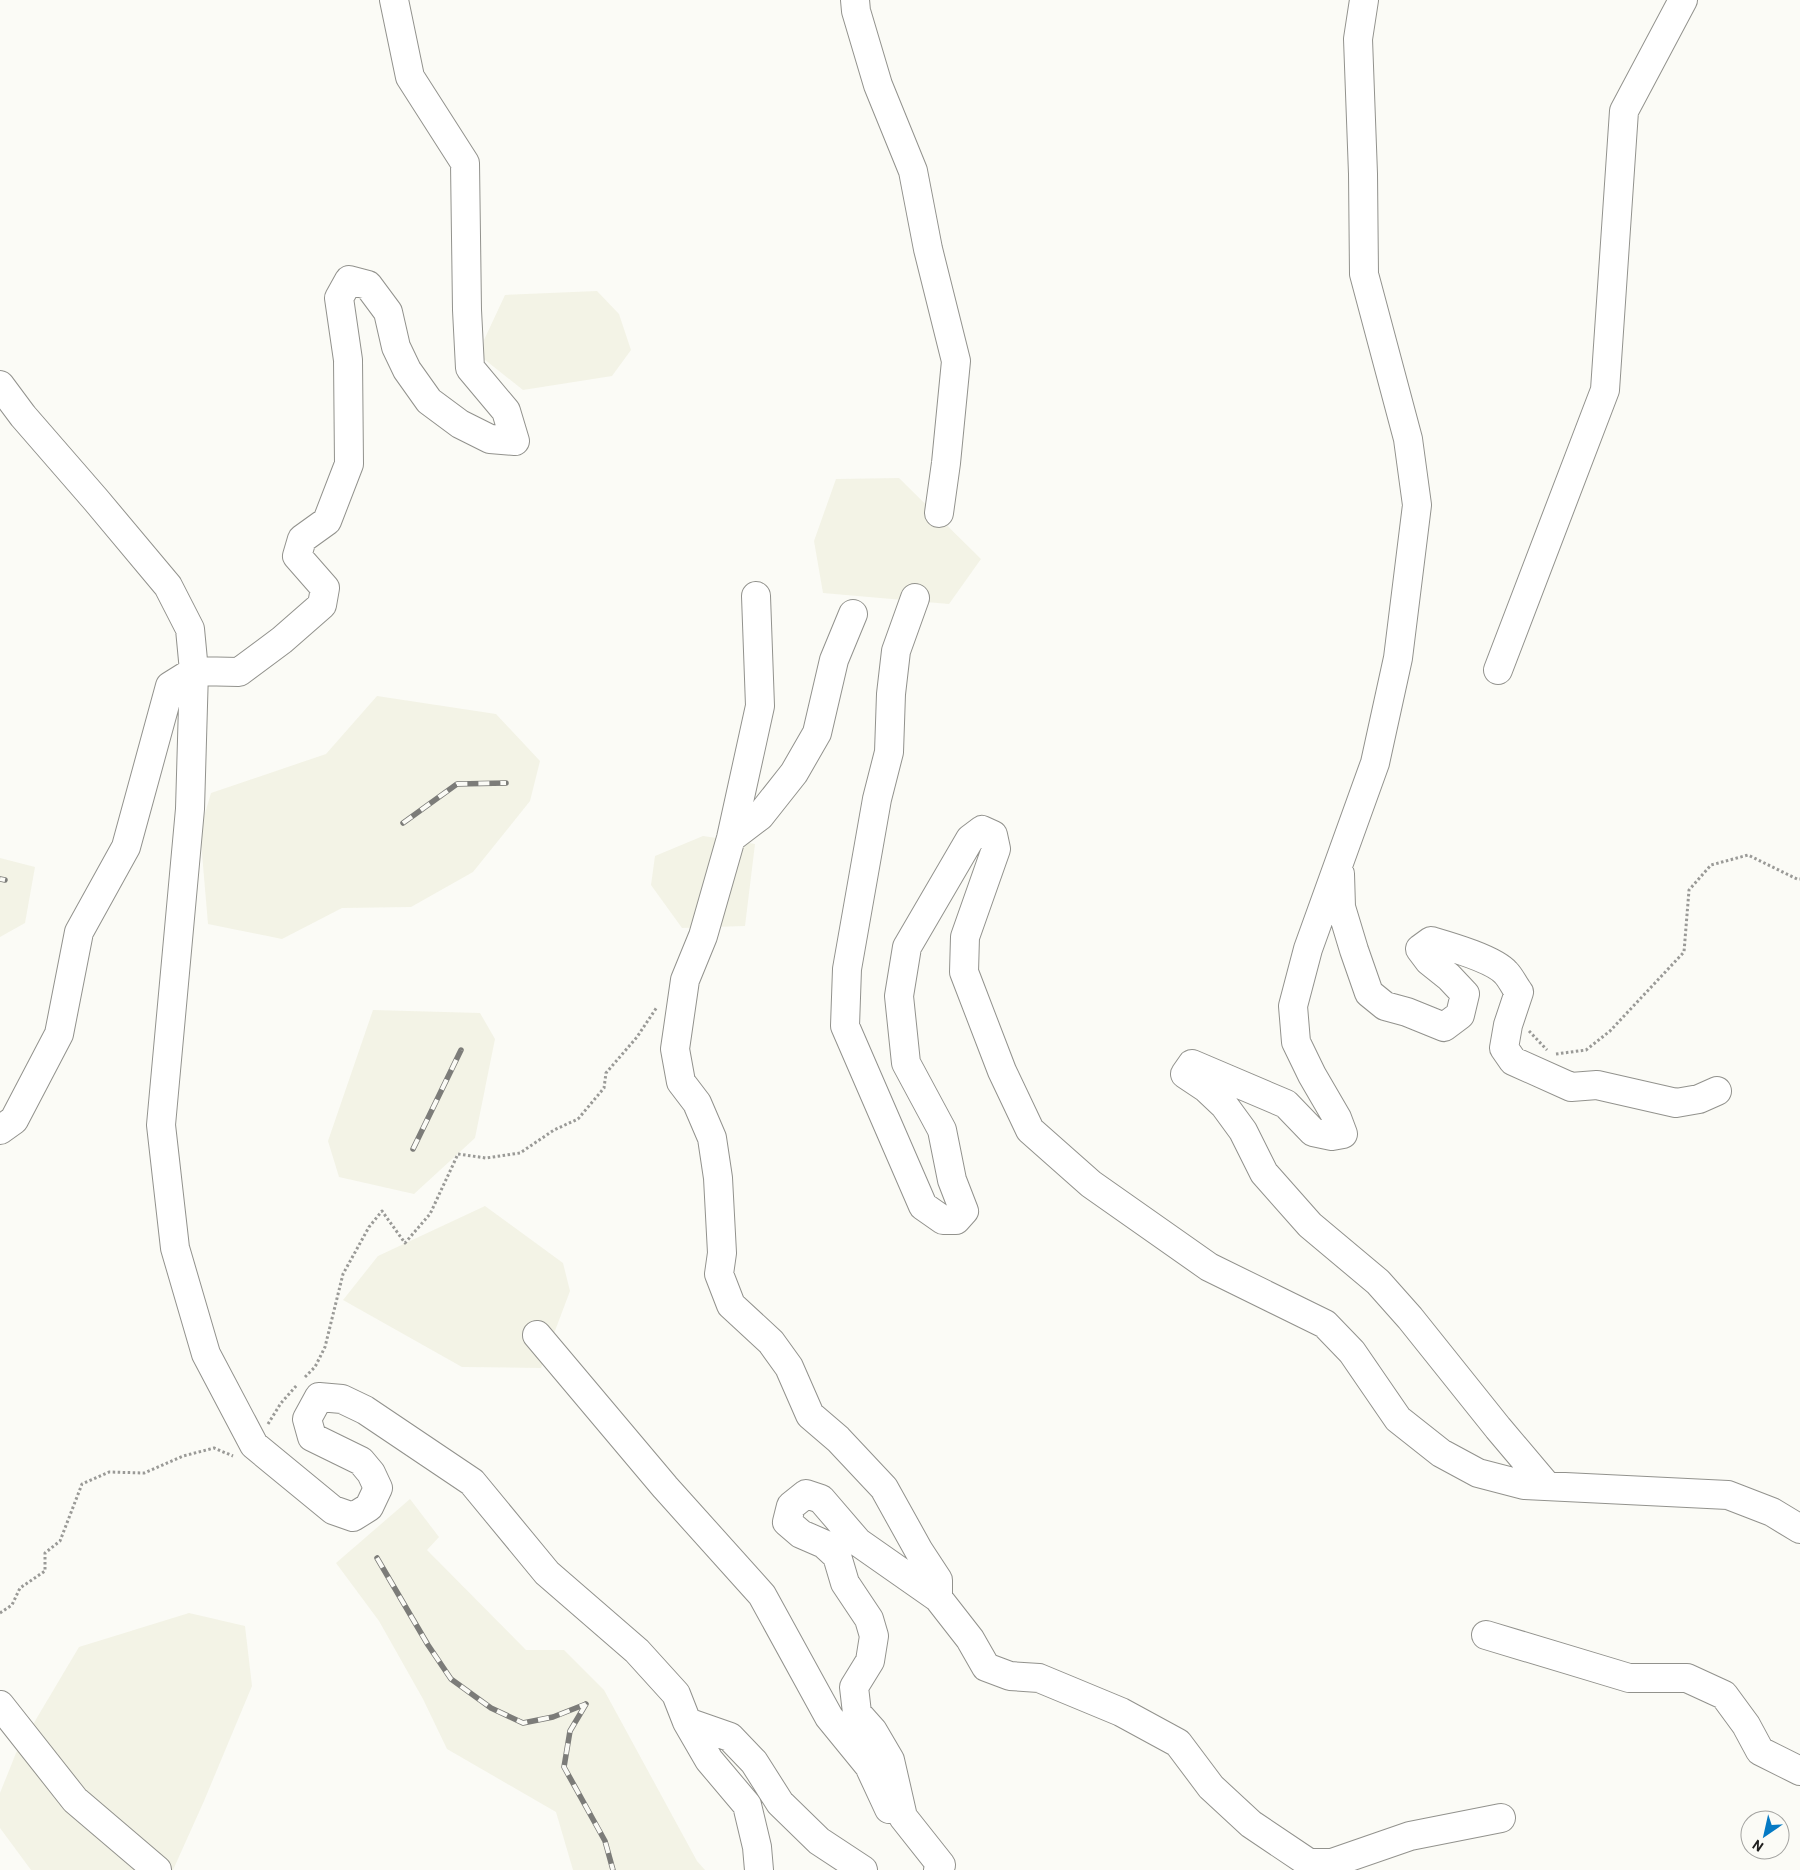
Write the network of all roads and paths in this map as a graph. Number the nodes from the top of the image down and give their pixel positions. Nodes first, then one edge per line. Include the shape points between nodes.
1 (394, 0) edge
2 (855, 0) edge
3 (1364, 0) edge
4 (1683, 0) edge
5 (0, 385) edge
6 (939, 513) dead end
7 (756, 596) dead end
8 (915, 598) dead end
9 (853, 614) dead end
10 (1498, 670) dead end
11 (194, 671) junction
12 (731, 838) junction
13 (1340, 860) junction
14 (1800, 879) edge
15 (686, 980) junction
16 (1513, 1011) junction
17 (1717, 1091) dead end
18 (0, 1130) edge
19 (537, 1335) dead end
20 (254, 1445) junction
21 (1547, 1486) junction
22 (1800, 1530) edge
23 (938, 1598) junction
24 (0, 1613) edge
25 (1486, 1635) dead end
26 (0, 1705) edge
27 (687, 1722) junction
28 (1800, 1771) edge
29 (1501, 1818) dead end
30 (932, 1859) edge
31 (157, 1870) edge
32 (759, 1870) edge
33 (863, 1870) edge

1 - 11 lane via 410,77 465,162 470,368 506,411 515,441 490,439 460,424 430,401 406,370 396,347 388,312 368,285 349,280 339,298 348,360 349,464 327,521 302,539 297,556 325,588 322,605 239,672
2 - 6 lane via 878,85 913,171 928,249 956,361
3 - 13 lane via 1358,39 1364,274 1408,439 1416,505 1398,658 1375,764
4 - 10 lane via 1624,111 1605,390
5 - 11 lane via 168,586 190,629
7 - 12 lane via 760,706
8 - 21 lane via 896,651 889,752 847,969 845,1026 923,1206 943,1220 956,1220 964,1211 952,1180 942,1130 906,1063 899,996 907,947 970,839 982,830 993,836 996,849 965,937 964,972 1002,1071 1030,1130 1091,1184 1209,1267 1325,1324 1352,1352 1398,1419 1441,1454 1478,1473 1524,1485
9 - 12 lane via 834,660 817,733 794,773 760,816
11 - 18 lane via 170,686 126,847 80,932 59,1034 14,1120
11 - 20 lane via 190,808 161,1125 175,1248 206,1354
12 - 15 lane via 703,936
13 - 16 lane via 1341,907 1369,993 1385,1006 1444,1027 1460,1015 1465,994 1420,949 1431,941 1478,957 1505,971 1518,992
13 - 21 lane via 1308,949 1292,1006 1296,1042 1338,1118 1343,1134 1332,1136 1313,1132 1286,1104 1192,1064 1186,1074 1224,1105 1243,1131 1264,1173 1310,1225 1378,1282
14 - 16 path via 1748,855 1711,865 1689,890 1684,952 1610,1031 1586,1050 1552,1055
15 - 20 path via 661,1001 637,1037 606,1073 604,1088 578,1119 554,1130 520,1153 486,1158 458,1154 430,1214 405,1243 382,1211 369,1227 343,1274 325,1347 315,1367 281,1403
15 - 23 lane via 675,1049 681,1082 697,1103 712,1138 718,1178 722,1253 719,1274 731,1306 771,1342 789,1367 810,1414 884,1488 918,1551 938,1580
16 - 17 lane via 1504,1048 1514,1061 1571,1087 1597,1085 1676,1103
19 - 30 lane via 665,1487 762,1595 829,1717 869,1766 898,1829
20 - 24 path via 242,1459 214,1448 184,1456 144,1474 109,1472 82,1484 60,1541 45,1553 45,1571 20,1588 12,1605
20 - 27 lane via 333,1510 353,1517 369,1507 378,1488 371,1473 361,1460 312,1437 307,1419 319,1397 342,1400 365,1410 472,1482 547,1574 637,1651 670,1687
21 - 22 lane via 1728,1495 1772,1512
23 - 29 lane via 970,1639 986,1667 1010,1676 1039,1678 1121,1712 1178,1743 1211,1788 1251,1824 1309,1863 1332,1863 1410,1836
23 - 30 lane via 858,1542 820,1499 806,1494 791,1506 786,1522 801,1534 824,1544 837,1556 845,1583 869,1619 874,1636 870,1661 854,1687 857,1713 873,1730 890,1760 903,1816
25 - 28 lane via 1629,1678 1687,1678 1724,1695 1760,1751
26 - 31 lane via 75,1800
27 - 32 lane via 709,1760 747,1805
27 - 33 lane via 730,1737 754,1762 780,1803 819,1841

